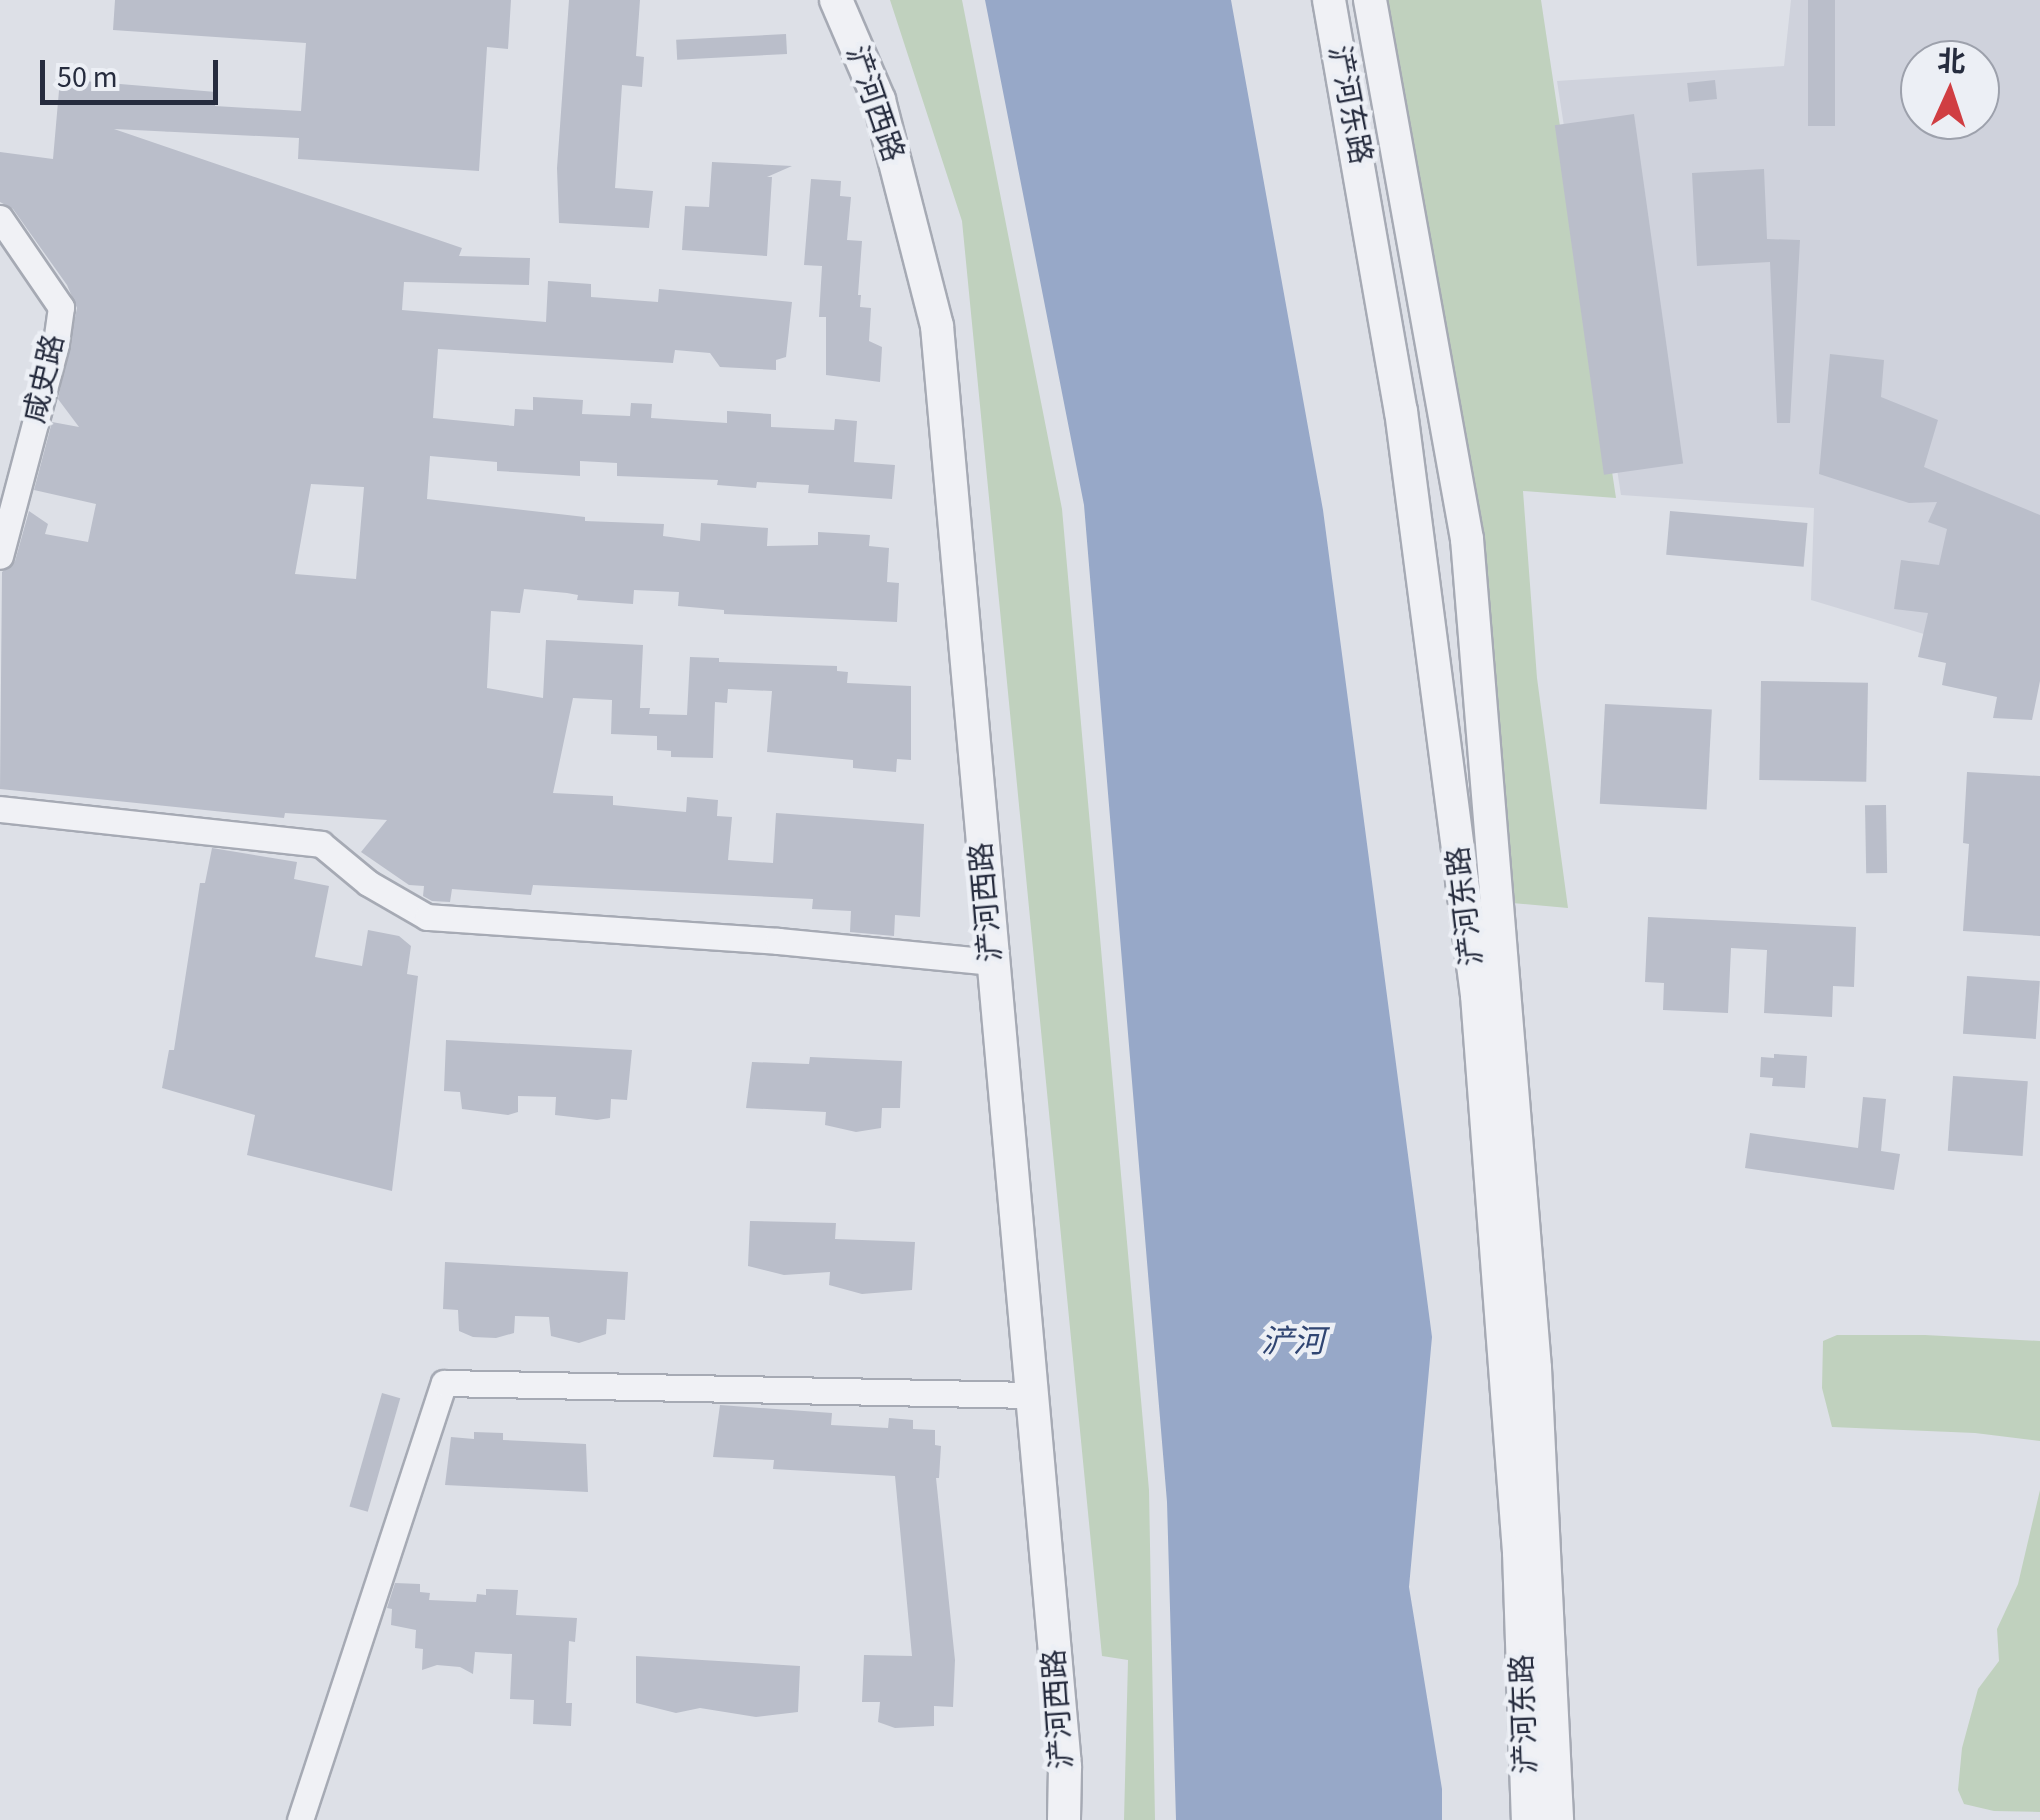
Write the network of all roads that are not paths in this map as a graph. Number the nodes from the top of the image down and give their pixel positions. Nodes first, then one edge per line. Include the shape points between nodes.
1 (836, 0) edge
2 (1329, 0) edge
3 (1370, 0) edge
4 (0, 218) edge
5 (0, 556) edge
6 (0, 809) edge
7 (992, 962) junction
8 (1033, 1394) junction
9 (300, 1820) edge
10 (1064, 1820) edge
11 (1528, 1820) edge
12 (1557, 1820) edge

1 - 7 street, 浐河西路 via 879,100 937,326
2 - 11 street, 浐河东路 via 1401,411 1477,995 1519,1552
3 - 12 street, 浐河东路 via 1467,539 1535,1368
4 - 5 street, 咸史路 via 61,308
6 - 7 street via 321,844 368,884 427,918 778,940
7 - 8 street, 浐河西路
8 - 9 street via 444,1383
8 - 10 street, 浐河西路

